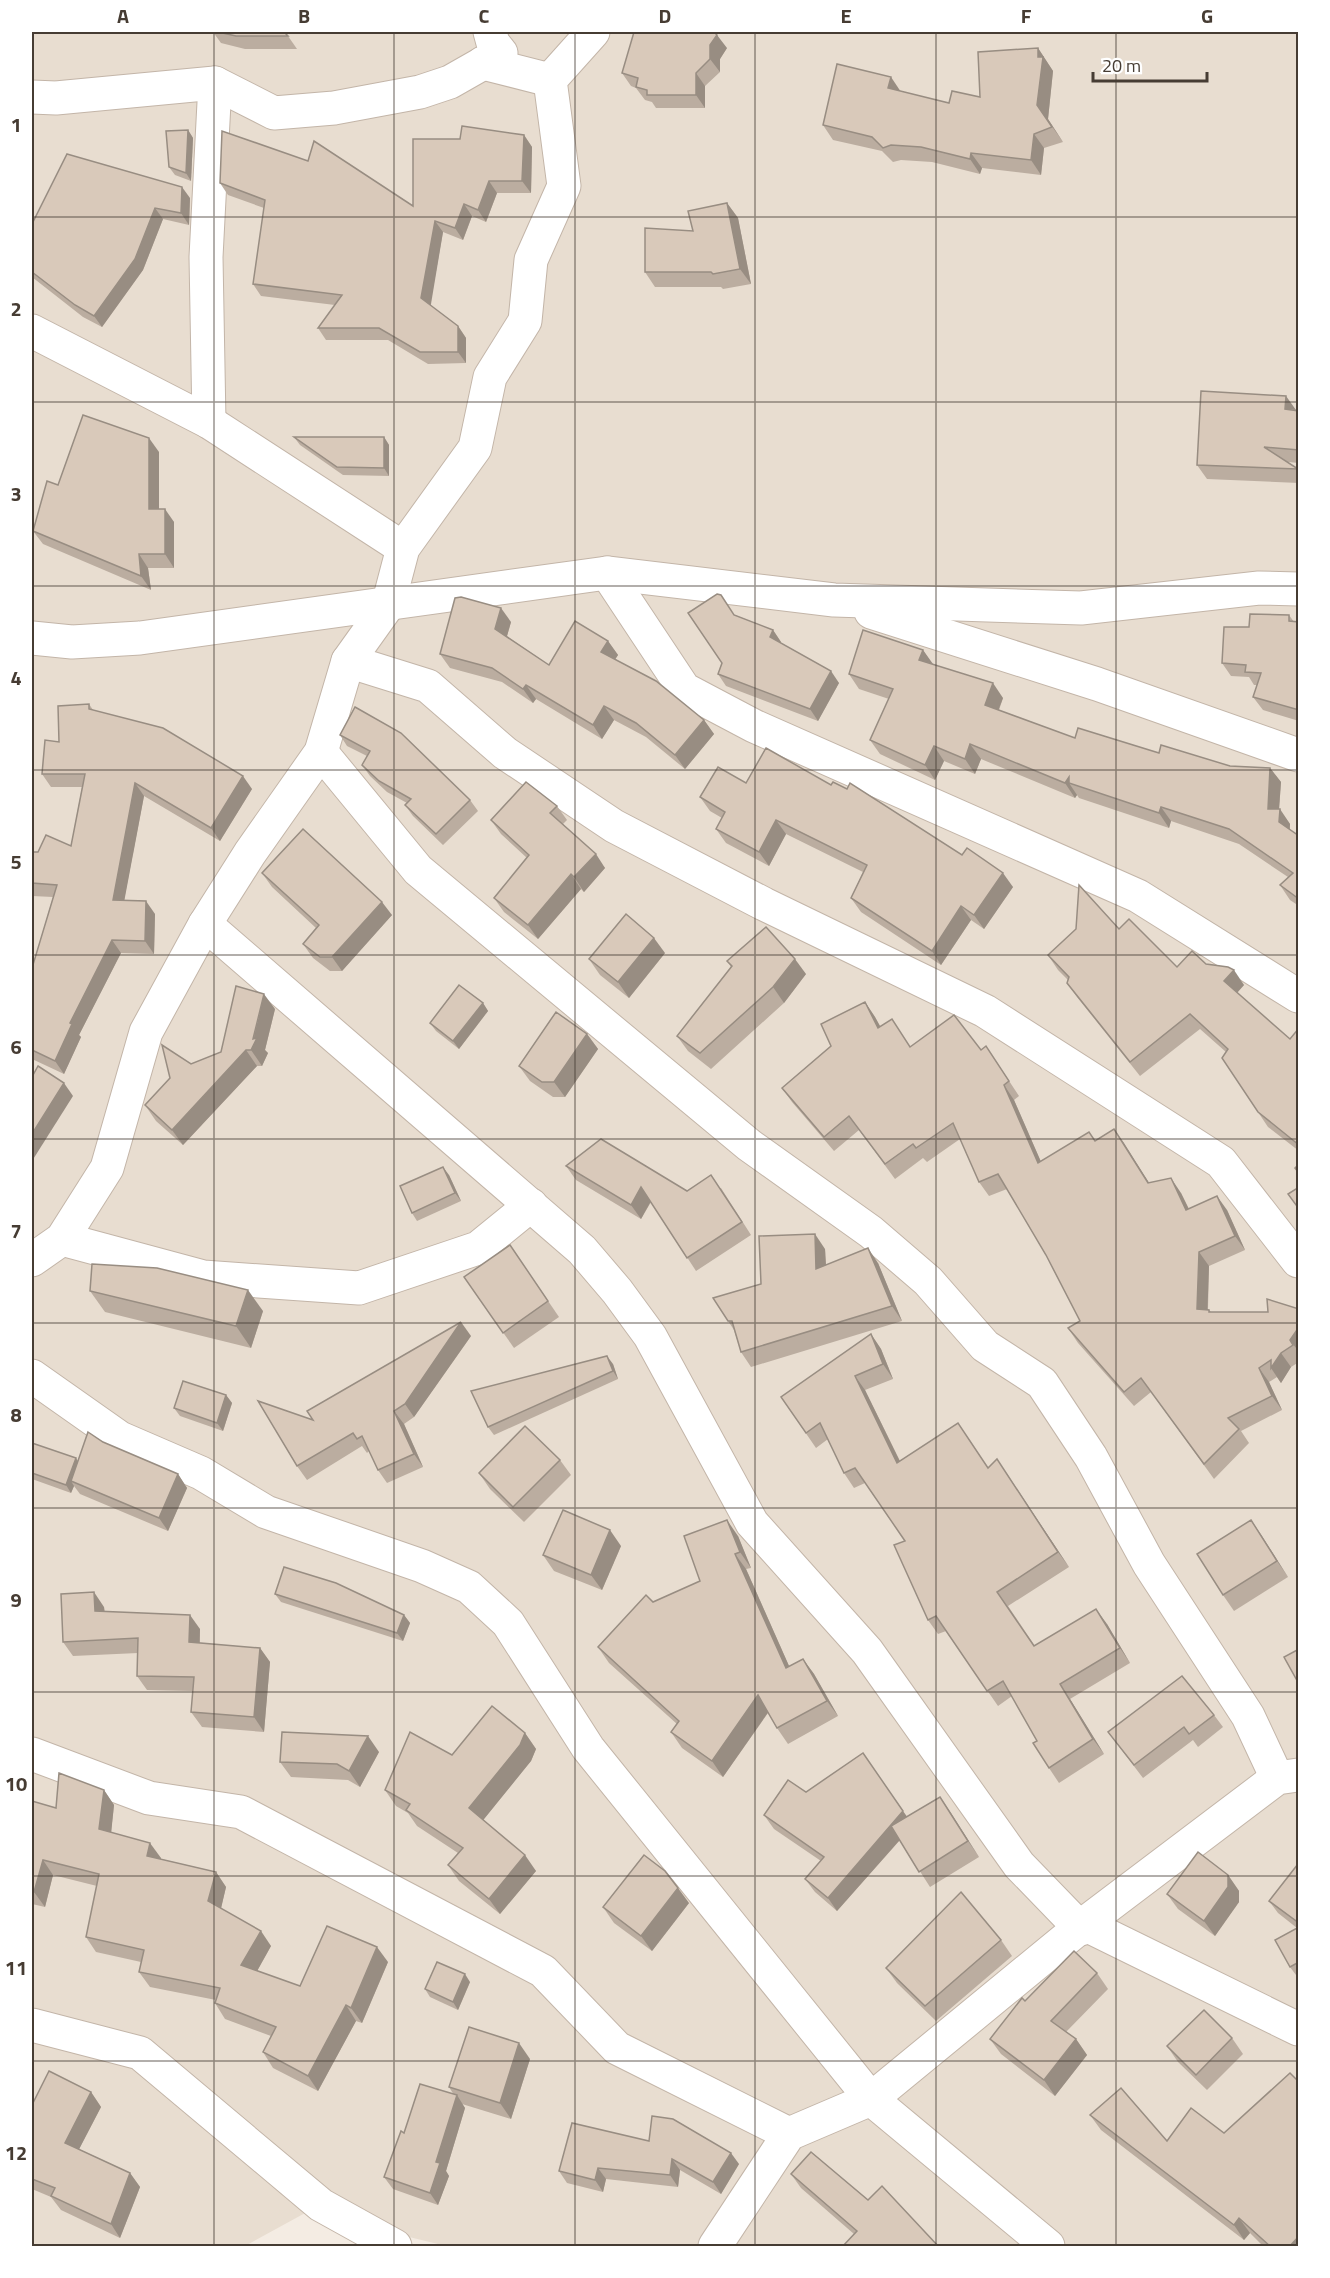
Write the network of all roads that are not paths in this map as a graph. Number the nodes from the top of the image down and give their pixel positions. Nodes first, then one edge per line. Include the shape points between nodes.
1 (593, 32) edge
2 (487, 47) edge
3 (550, 80) junction
4 (215, 83) junction
5 (32, 97) edge
6 (32, 332) edge
7 (209, 422) junction
8 (403, 548) junction
9 (607, 573) junction
10 (1299, 589) edge
11 (834, 600) junction
12 (388, 605) junction
13 (32, 638) edge
14 (348, 661) junction
15 (321, 752) junction
16 (1299, 755) edge
17 (205, 924) junction
18 (1299, 996) edge
19 (531, 1204) junction
20 (62, 1239) junction
21 (32, 1260) edge
22 (1299, 1262) edge
23 (32, 1376) edge
24 (32, 1754) edge
25 (1288, 1777) edge
26 (1083, 1926) junction
27 (32, 2025) edge
28 (1299, 2029) edge
29 (871, 2099) junction
30 (789, 2134) junction
31 (395, 2247) edge
32 (715, 2247) edge
33 (1048, 2247) edge

1 - 3 street
2 - 3 street
2 - 4 street via 450,82 420,92 334,108 274,114
3 - 8 street via 564,186 531,260 525,321 490,377 475,448
4 - 5 street
4 - 7 street via 206,257
6 - 7 street
7 - 8 street
8 - 12 street
9 - 11 street
9 - 12 street
9 - 18 street via 684,689 764,731 1138,896
10 - 11 street via 1259,588 1080,608
11 - 16 street via 1097,684
12 - 13 street via 140,638 72,642
12 - 14 street
14 - 15 street
14 - 22 street via 428,686 505,753 614,826 995,1017 1221,1162
15 - 17 street
15 - 25 street via 418,870 749,1145 879,1239 928,1281 984,1347 1042,1383 1091,1457 1149,1564
17 - 19 street
17 - 20 street via 146,1032 107,1168
19 - 20 street via 478,1248 359,1288 203,1277
19 - 26 street via 582,1250 650,1336 752,1523 867,1650 1019,1865
20 - 21 street
23 - 29 street via 120,1438 201,1473 266,1512 422,1566 469,1587 495,1609 528,1651 588,1749
24 - 30 street via 149,1798 241,1812 543,1971 617,2048
25 - 26 street
26 - 28 street
26 - 29 street
27 - 31 street via 140,2052 321,2205
29 - 30 street
29 - 33 street
30 - 32 street

